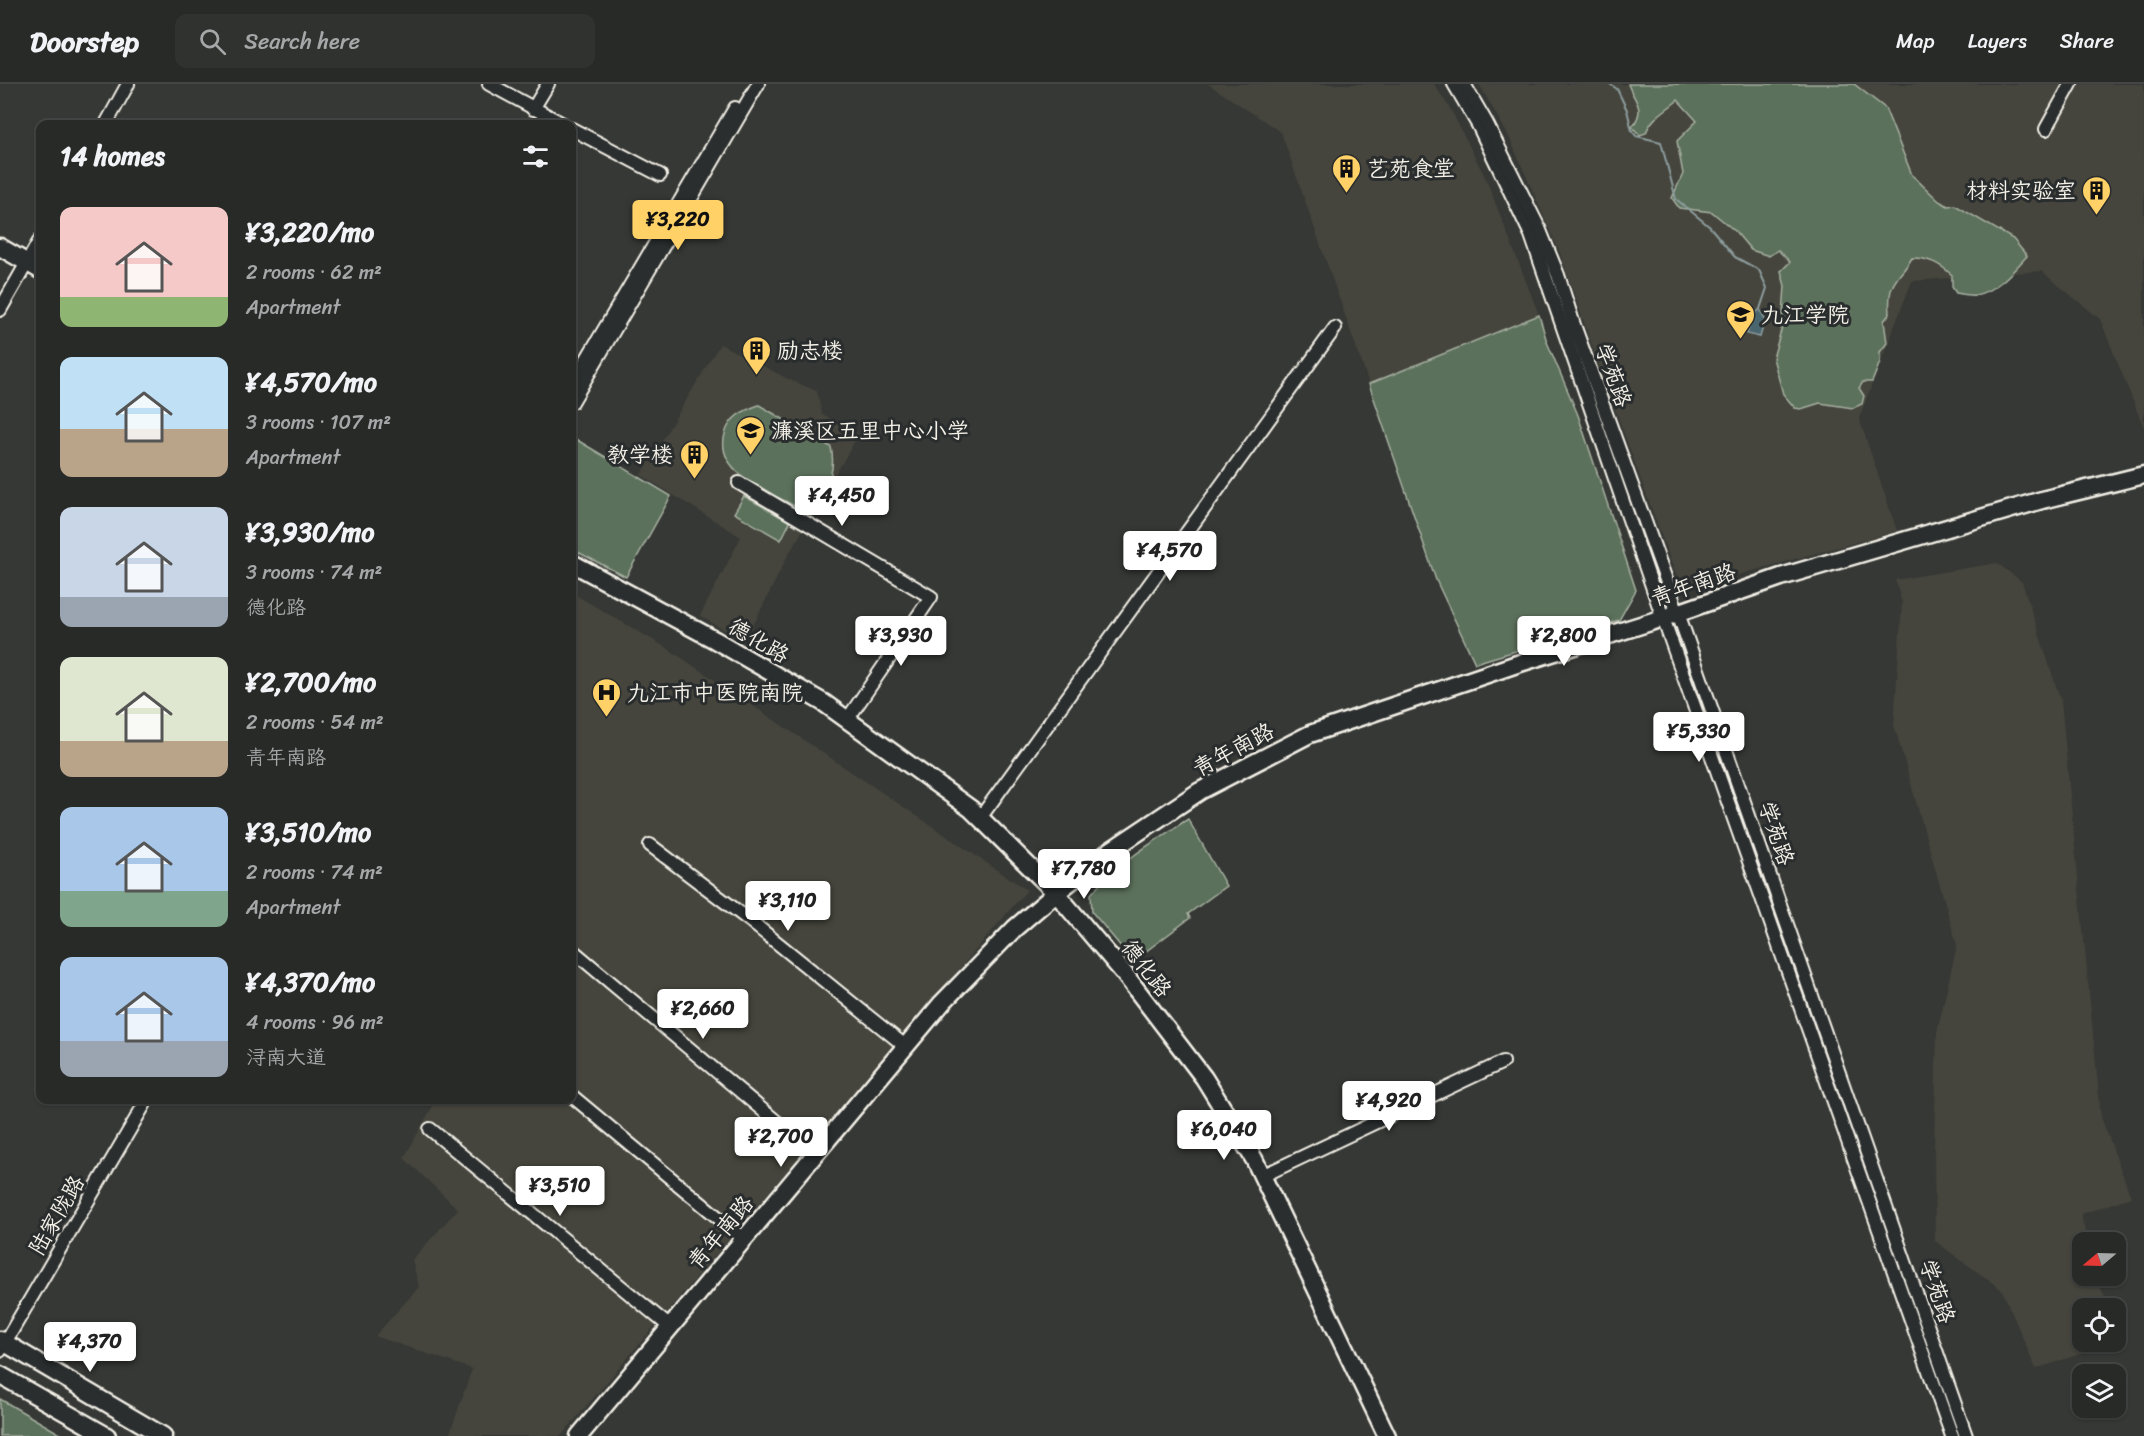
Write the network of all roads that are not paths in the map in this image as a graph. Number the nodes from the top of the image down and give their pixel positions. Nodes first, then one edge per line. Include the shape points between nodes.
1 (128, 84) edge
2 (489, 84) edge
3 (548, 84) edge
4 (749, 84) edge
5 (759, 84) edge
6 (1454, 84) edge
7 (1464, 84) edge
8 (2071, 84) edge
9 (533, 109) junction
10 (108, 120) edge
11 (555, 120) edge
12 (2046, 129) dead end
13 (576, 131) edge
14 (660, 175) dead end
15 (0, 247) edge
16 (36, 251) edge
17 (0, 259) edge
18 (30, 268) edge
19 (0, 310) edge
20 (1335, 328) dead end
21 (576, 377) edge
22 (576, 395) edge
23 (2144, 475) edge
24 (739, 483) dead end
25 (576, 565) edge
26 (576, 578) edge
27 (1671, 615) junction
28 (847, 720) junction
29 (980, 818) junction
30 (650, 845) dead end
31 (1052, 896) junction
32 (576, 953) edge
33 (905, 1046) junction
34 (1503, 1062) dead end
35 (576, 1099) edge
36 (145, 1104) edge
37 (430, 1129) dead end
38 (815, 1154) junction
39 (1262, 1176) junction
40 (744, 1239) junction
41 (670, 1328) junction
42 (2, 1344) edge
43 (0, 1375) edge
44 (107, 1436) edge
45 (163, 1436) edge
46 (579, 1436) edge
47 (1376, 1436) edge
48 (1387, 1436) edge
49 (1952, 1436) edge
50 (1966, 1436) edge

1 - 10 street
2 - 9 street
3 - 9 street
4 - 21 street
5 - 22 street
6 - 27 street, 学苑路 via 1531,235
7 - 27 street, 学苑路 via 1539,228
8 - 12 street
9 - 11 street
13 - 14 street
15 - 18 main road
16 - 18 street
17 - 18 main road
18 - 19 street
20 - 29 street
23 - 27 main road, 青年南路 via 2031,503 1782,577
24 - 28 street via 930,597
25 - 28 main road, 德化路 via 715,640
26 - 31 main road, 德化路 via 713,649 821,712 962,815
27 - 31 main road, 青年南路 via 1310,734 1200,791 1110,851
27 - 49 street, 学苑路
27 - 50 street, 学苑路
28 - 29 main road, 德化路
29 - 31 main road, 德化路
30 - 33 street
31 - 33 main road, 青年南路 via 1015,928
31 - 39 main road, 德化路 via 1123,972 1204,1078
31 - 47 main road, 德化路 via 1196,1084 1254,1177
32 - 38 street
33 - 38 main road, 青年南路
34 - 39 street
35 - 40 street
36 - 42 street, 陆家陇路
37 - 41 street
38 - 40 main road, 青年南路
39 - 48 main road, 德化路
40 - 41 main road, 青年南路
41 - 46 main road, 青年南路
42 - 45 main road
43 - 44 main road

